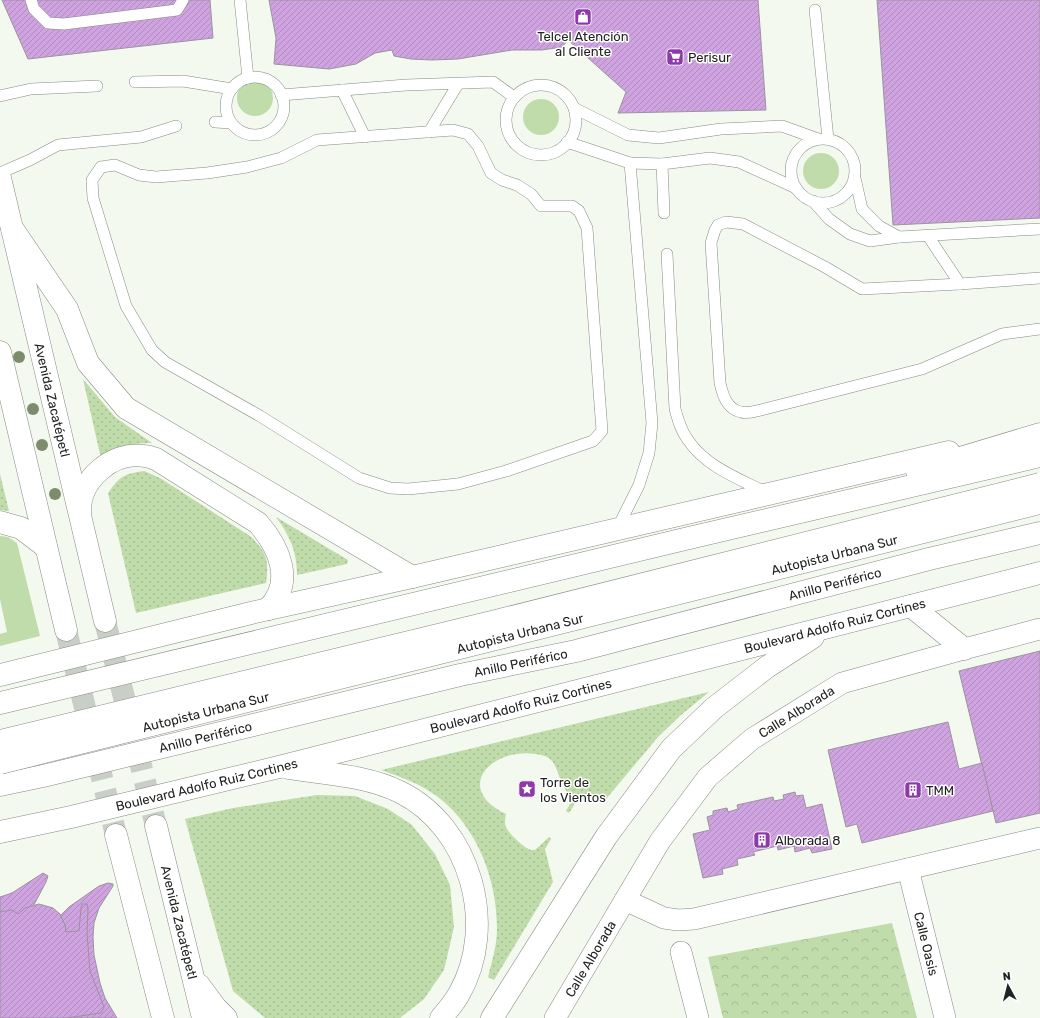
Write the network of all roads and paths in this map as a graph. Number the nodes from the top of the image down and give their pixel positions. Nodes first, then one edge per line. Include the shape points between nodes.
1 (31, 0) edge
2 (182, 0) edge
3 (240, 0) edge
4 (814, 10) dead end
5 (248, 78) junction
6 (135, 82) dead end
7 (458, 84) junction
8 (97, 86) dead end
9 (232, 89) junction
10 (342, 90) junction
11 (281, 95) junction
12 (0, 96) edge
13 (514, 97) junction
14 (574, 108) junction
15 (215, 122) dead end
16 (231, 123) junction
17 (176, 126) dead end
18 (429, 132) junction
19 (365, 136) junction
20 (823, 139) junction
21 (567, 142) junction
22 (630, 163) junction
23 (662, 164) junction
24 (0, 172) edge
25 (0, 178) edge
26 (855, 178) junction
27 (796, 188) junction
28 (813, 201) junction
29 (664, 213) dead end
30 (12, 228) junction
31 (1040, 229) edge
32 (928, 236) junction
33 (899, 237) junction
34 (666, 254) dead end
35 (1040, 278) edge
36 (960, 284) junction
37 (1040, 329) edge
38 (0, 352) edge
39 (1040, 430) edge
40 (1040, 434) edge
41 (1040, 456) edge
42 (1040, 484) edge
43 (770, 494) junction
44 (1040, 503) edge
45 (80, 515) junction
46 (0, 522) edge
47 (617, 530) junction
48 (1040, 533) edge
49 (689, 538) junction
50 (46, 547) junction
51 (1040, 573) edge
52 (412, 577) junction
53 (911, 606) junction
54 (268, 609) junction
55 (105, 621) tunnel mouth
56 (828, 626) junction
57 (1040, 629) edge
58 (66, 630) tunnel mouth
59 (964, 649) junction
60 (0, 675) edge
61 (0, 703) edge
62 (0, 740) edge
63 (0, 763) edge
64 (279, 767) junction
65 (0, 785) edge
66 (156, 826) tunnel mouth
67 (0, 832) edge
68 (116, 835) tunnel mouth
69 (1040, 838) edge
70 (908, 869) junction
71 (625, 900) junction
72 (681, 952) dead end
73 (194, 978) junction
74 (163, 1018) edge
75 (203, 1018) edge
76 (226, 1018) edge
77 (441, 1018) edge
78 (492, 1018) edge
79 (555, 1018) edge
80 (698, 1018) edge
81 (945, 1018) edge

1 - 2 lane via 34,9 48,23 64,24 177,10
3 - 5 lane
4 - 20 lane
5 - 9 lane
5 - 11 lane via 268,81
6 - 9 lane via 183,81
7 - 10 lane
7 - 13 lane via 493,82
7 - 18 lane
8 - 12 lane via 31,89
9 - 16 lane via 226,106
10 - 11 lane
10 - 19 lane
11 - 16 lane via 284,104 282,114 271,130 263,134 250,134 237,130
13 - 14 lane via 535,85 548,85 559,90
13 - 21 lane via 506,117 511,138 518,146 527,152 538,154 559,149
14 - 20 lane via 628,135 659,138 721,129 782,126
14 - 21 lane via 575,126
15 - 16 lane
17 - 24 lane via 141,136 58,145
18 - 19 lane
18 - 19 lane via 453,130 468,134 478,146 491,173 531,194 541,206 572,206 579,211 587,228 602,431 592,441 506,471 458,484 408,489 390,488 359,478 260,416 165,362 152,350 126,306 93,198 92,180 101,167 115,165 138,175 156,177 207,173 247,168 281,158 317,140
20 - 26 lane via 839,142 847,149 853,157
20 - 27 lane via 808,142 799,149 794,158 791,174
21 - 22 lane
22 - 23 lane
22 - 47 lane via 652,423 649,453 639,485
23 - 27 lane via 710,158 739,162
23 - 29 lane
25 - 30 main road, Avenida Zacatépetl
26 - 28 lane via 844,196 824,203
26 - 33 lane via 862,209 879,226
27 - 28 lane
28 - 33 lane via 830,219 850,234 870,241
30 - 45 main road, Avenida Zacatépetl
30 - 52 main road via 67,309 88,363 126,408
31 - 32 lane
32 - 33 lane
32 - 36 lane
34 - 43 lane via 675,409 679,424 697,452 719,468
35 - 36 lane
36 - 37 lane via 862,289 743,224 726,222 718,225 711,243 717,348 723,398 742,413 761,410 922,369 1002,334
38 - 50 main road
39 - 43 main road
40 - 49 main road
41 - 49 main road
42 - 62 main road, Autopista Urbana Sur, bridge via 492,622
43 - 47 main road
44 - 63 main road, Autopista Urbana Sur, bridge
45 - 54 main road via 80,502 84,490 91,478 101,469 112,462 131,456 156,459 258,523 267,534 279,557 283,578 279,596
45 - 55 main road, Avenida Zacatépetl
46 - 50 main road via 21,528
47 - 52 main road
48 - 65 main road, Anillo Periférico via 929,559 576,651 460,675
49 - 61 main road
50 - 58 main road
51 - 53 main road, Boulevard Adolfo Ruiz Cortines
52 - 54 main road
53 - 56 main road, Boulevard Adolfo Ruiz Cortines
53 - 59 main road
54 - 60 main road
56 - 64 main road, Boulevard Adolfo Ruiz Cortines
56 - 78 main road via 767,667 714,708 671,749 606,837
57 - 59 street, Calle Alborada
59 - 71 street, Calle Alborada via 842,683 752,739 708,777 660,841
64 - 67 main road, Boulevard Adolfo Ruiz Cortines
64 - 77 main road via 384,785 401,792 428,810 451,837 461,854 476,898 476,940 467,979 460,994
66 - 73 main road, Avenida Zacatépetl
68 - 74 main road
69 - 70 street
70 - 71 street via 694,919 664,918
70 - 81 street, Calle Oasis
71 - 79 street, Calle Alborada
72 - 80 street
73 - 75 main road, Avenida Zacatépetl
73 - 76 main road

